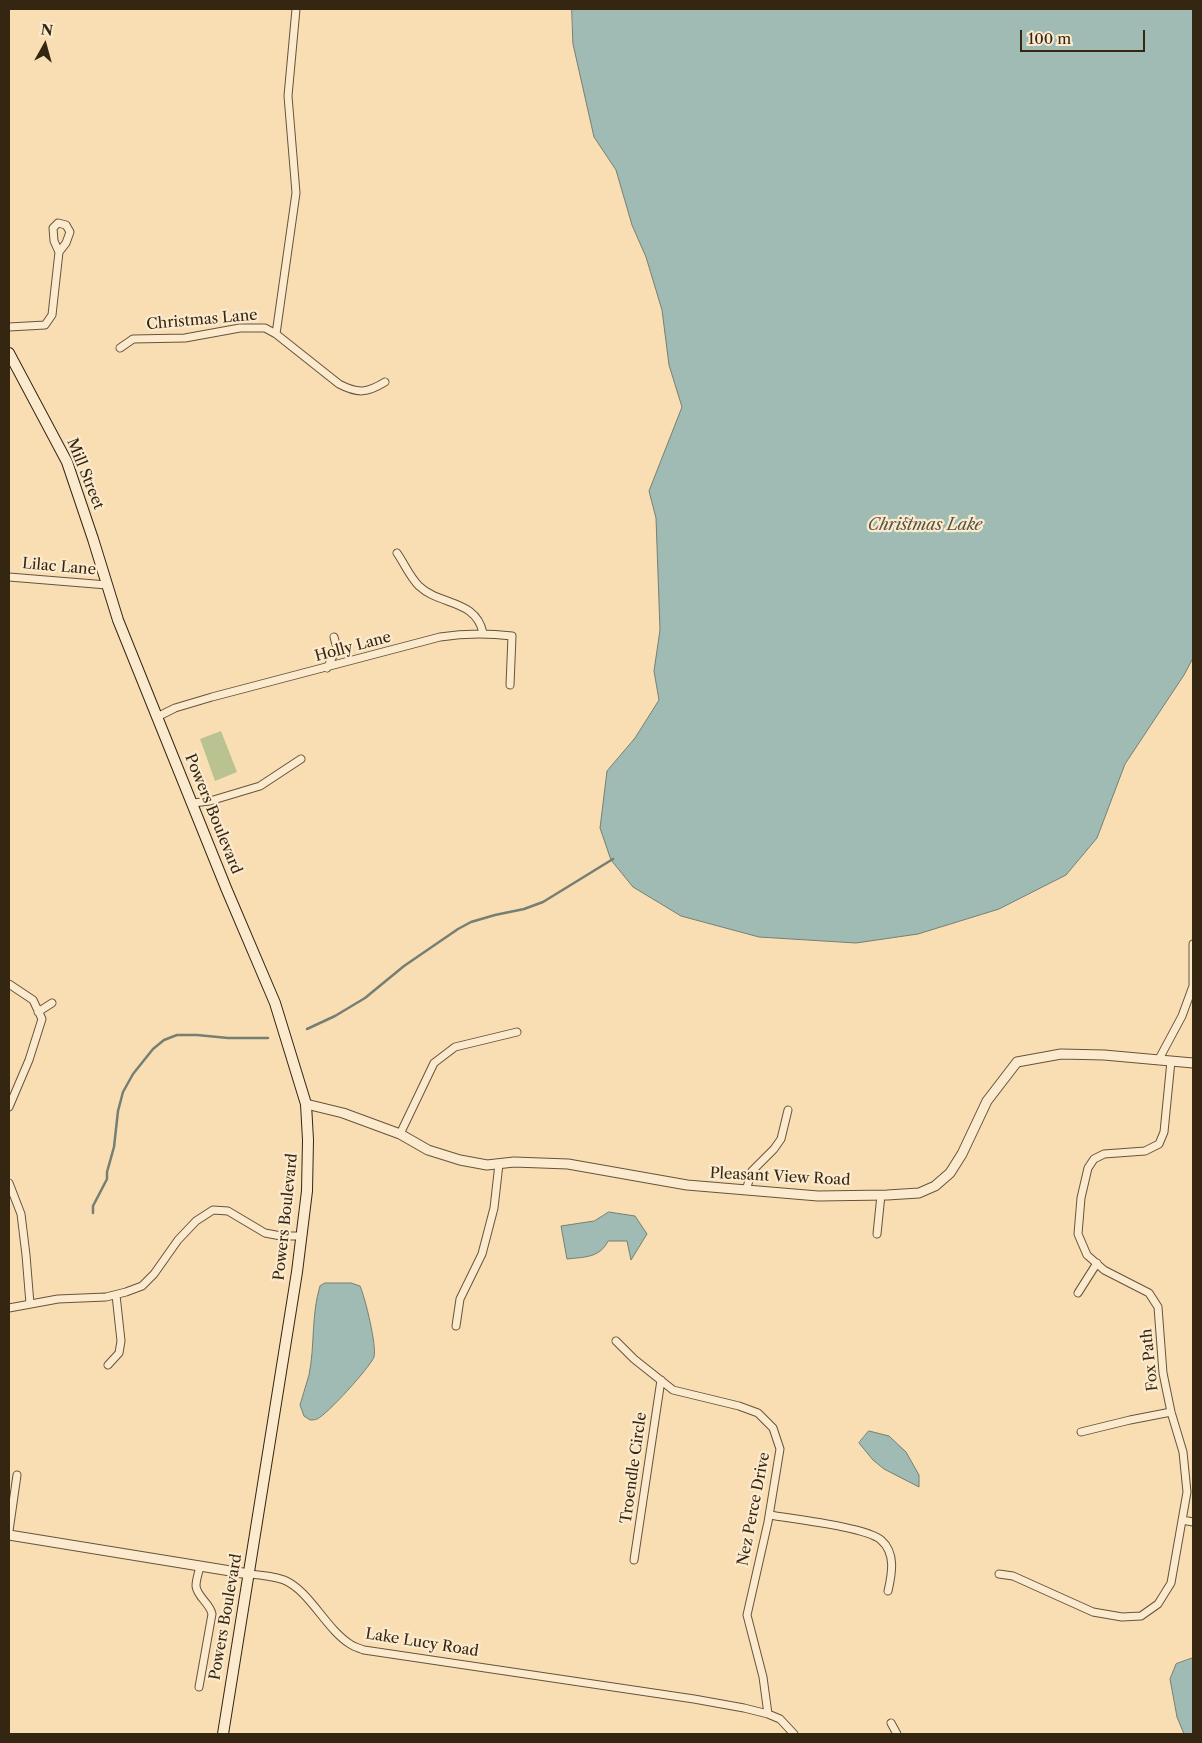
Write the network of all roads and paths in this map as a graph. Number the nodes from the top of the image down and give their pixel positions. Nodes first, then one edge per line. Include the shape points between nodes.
1 (296, 9) edge
2 (59, 252) dead end
3 (9, 327) edge
4 (276, 334) junction
5 (120, 348) dead end
6 (9, 353) edge
7 (386, 382) dead end
8 (397, 553) dead end
9 (9, 577) edge
10 (106, 585) junction
11 (483, 633) junction
12 (334, 637) dead end
13 (327, 668) junction
14 (510, 684) dead end
15 (157, 717) junction
16 (301, 759) dead end
17 (193, 803) junction
18 (1193, 944) edge
19 (9, 984) edge
20 (52, 1003) dead end
21 (38, 1012) junction
22 (517, 1032) dead end
23 (1158, 1059) junction
24 (1171, 1061) junction
25 (1193, 1063) edge
26 (306, 1104) junction
27 (9, 1107) edge
28 (788, 1110) dead end
29 (400, 1134) junction
30 (498, 1164) junction
31 (9, 1183) edge
32 (746, 1190) junction
33 (880, 1195) junction
34 (877, 1234) dead end
35 (301, 1236) junction
36 (1097, 1263) junction
37 (1078, 1293) dead end
38 (116, 1295) junction
39 (30, 1304) junction
40 (9, 1308) edge
41 (456, 1326) dead end
42 (616, 1341) dead end
43 (108, 1365) dead end
44 (661, 1380) junction
45 (1171, 1412) junction
46 (1081, 1432) dead end
47 (17, 1476) dead end
48 (770, 1515) junction
49 (1182, 1520) junction
50 (1193, 1522) edge
51 (9, 1533) edge
52 (634, 1560) dead end
53 (200, 1566) junction
54 (249, 1574) junction
55 (999, 1574) dead end
56 (888, 1590) dead end
57 (200, 1687) dead end
58 (768, 1714) junction
59 (891, 1723) dead end
60 (222, 1734) edge
61 (794, 1734) edge
62 (897, 1734) edge

1 - 4 street via 288,96 296,193
2 - 3 street via 52,315 45,325
4 - 5 street, Christmas Lane via 265,328 240,328 185,338 133,339
4 - 7 street, Christmas Lane via 350,390 363,392
6 - 10 main road, Mill Street via 67,462
8 - 11 street via 420,586 428,593 471,611 481,624
9 - 10 street, Lilac Lane
10 - 15 main road, Powers Boulevard
11 - 13 street, Holly Lane via 440,637
11 - 14 street, Holly Lane via 512,636
12 - 13 street via 337,648
13 - 15 street, Holly Lane via 175,708
15 - 17 main road, Powers Boulevard
16 - 17 street via 260,786
17 - 26 main road, Powers Boulevard via 275,1003
18 - 23 street via 1192,986 1182,1016
19 - 21 street via 32,1000
20 - 21 street
21 - 27 street via 42,1019 38,1036
22 - 29 street via 455,1047 434,1063
23 - 24 street, Pleasant View Road
23 - 33 street, Pleasant View Road via 1061,1054 1017,1062 987,1101 950,1173 935,1186 919,1193
24 - 25 street, Pleasant View Road
24 - 36 street, Fox Path via 1164,1132 1159,1144 1145,1151 1104,1154 1094,1159 1088,1168 1078,1234 1087,1254
26 - 29 street, Pleasant View Road via 343,1113
26 - 35 main road, Powers Boulevard via 307,1191
28 - 32 street via 781,1139 752,1171
29 - 30 street, Pleasant View Road via 428,1150 460,1160
30 - 32 street, Pleasant View Road via 568,1164 686,1185
30 - 41 street via 494,1208 482,1254 460,1299
31 - 39 street via 21,1214
32 - 33 street, Pleasant View Road via 818,1196
33 - 34 street
35 - 38 street via 265,1233 228,1211 213,1210 196,1221 178,1240 142,1286
35 - 54 main road, Powers Boulevard
36 - 37 street
36 - 45 street, Fox Path via 1104,1270 1149,1293 1158,1307 1163,1373
38 - 39 street
38 - 43 street via 121,1341 119,1353
39 - 40 street
42 - 44 street, Nez Perce Drive
44 - 48 street, Nez Perce Drive via 673,1390 758,1413 773,1428 780,1449
44 - 52 street, Troendle Circle
45 - 46 street
45 - 49 street, Fox Path via 1183,1452 1187,1492
47 - 51 street
48 - 56 street via 874,1535 886,1545 890,1554 892,1576
48 - 58 street, Nez Perce Drive via 747,1615 764,1677
49 - 50 street
49 - 55 street, Fox Path via 1171,1583 1158,1604 1141,1616 1122,1617 1093,1612 1013,1576
51 - 53 street, Lake Lucy Road
53 - 54 street, Lake Lucy Road
53 - 57 street via 196,1587 212,1614
54 - 58 street, Lake Lucy Road via 284,1580 296,1588 334,1630 350,1644 364,1650 694,1699
54 - 60 main road, Powers Boulevard
58 - 61 street via 780,1719
59 - 62 street

